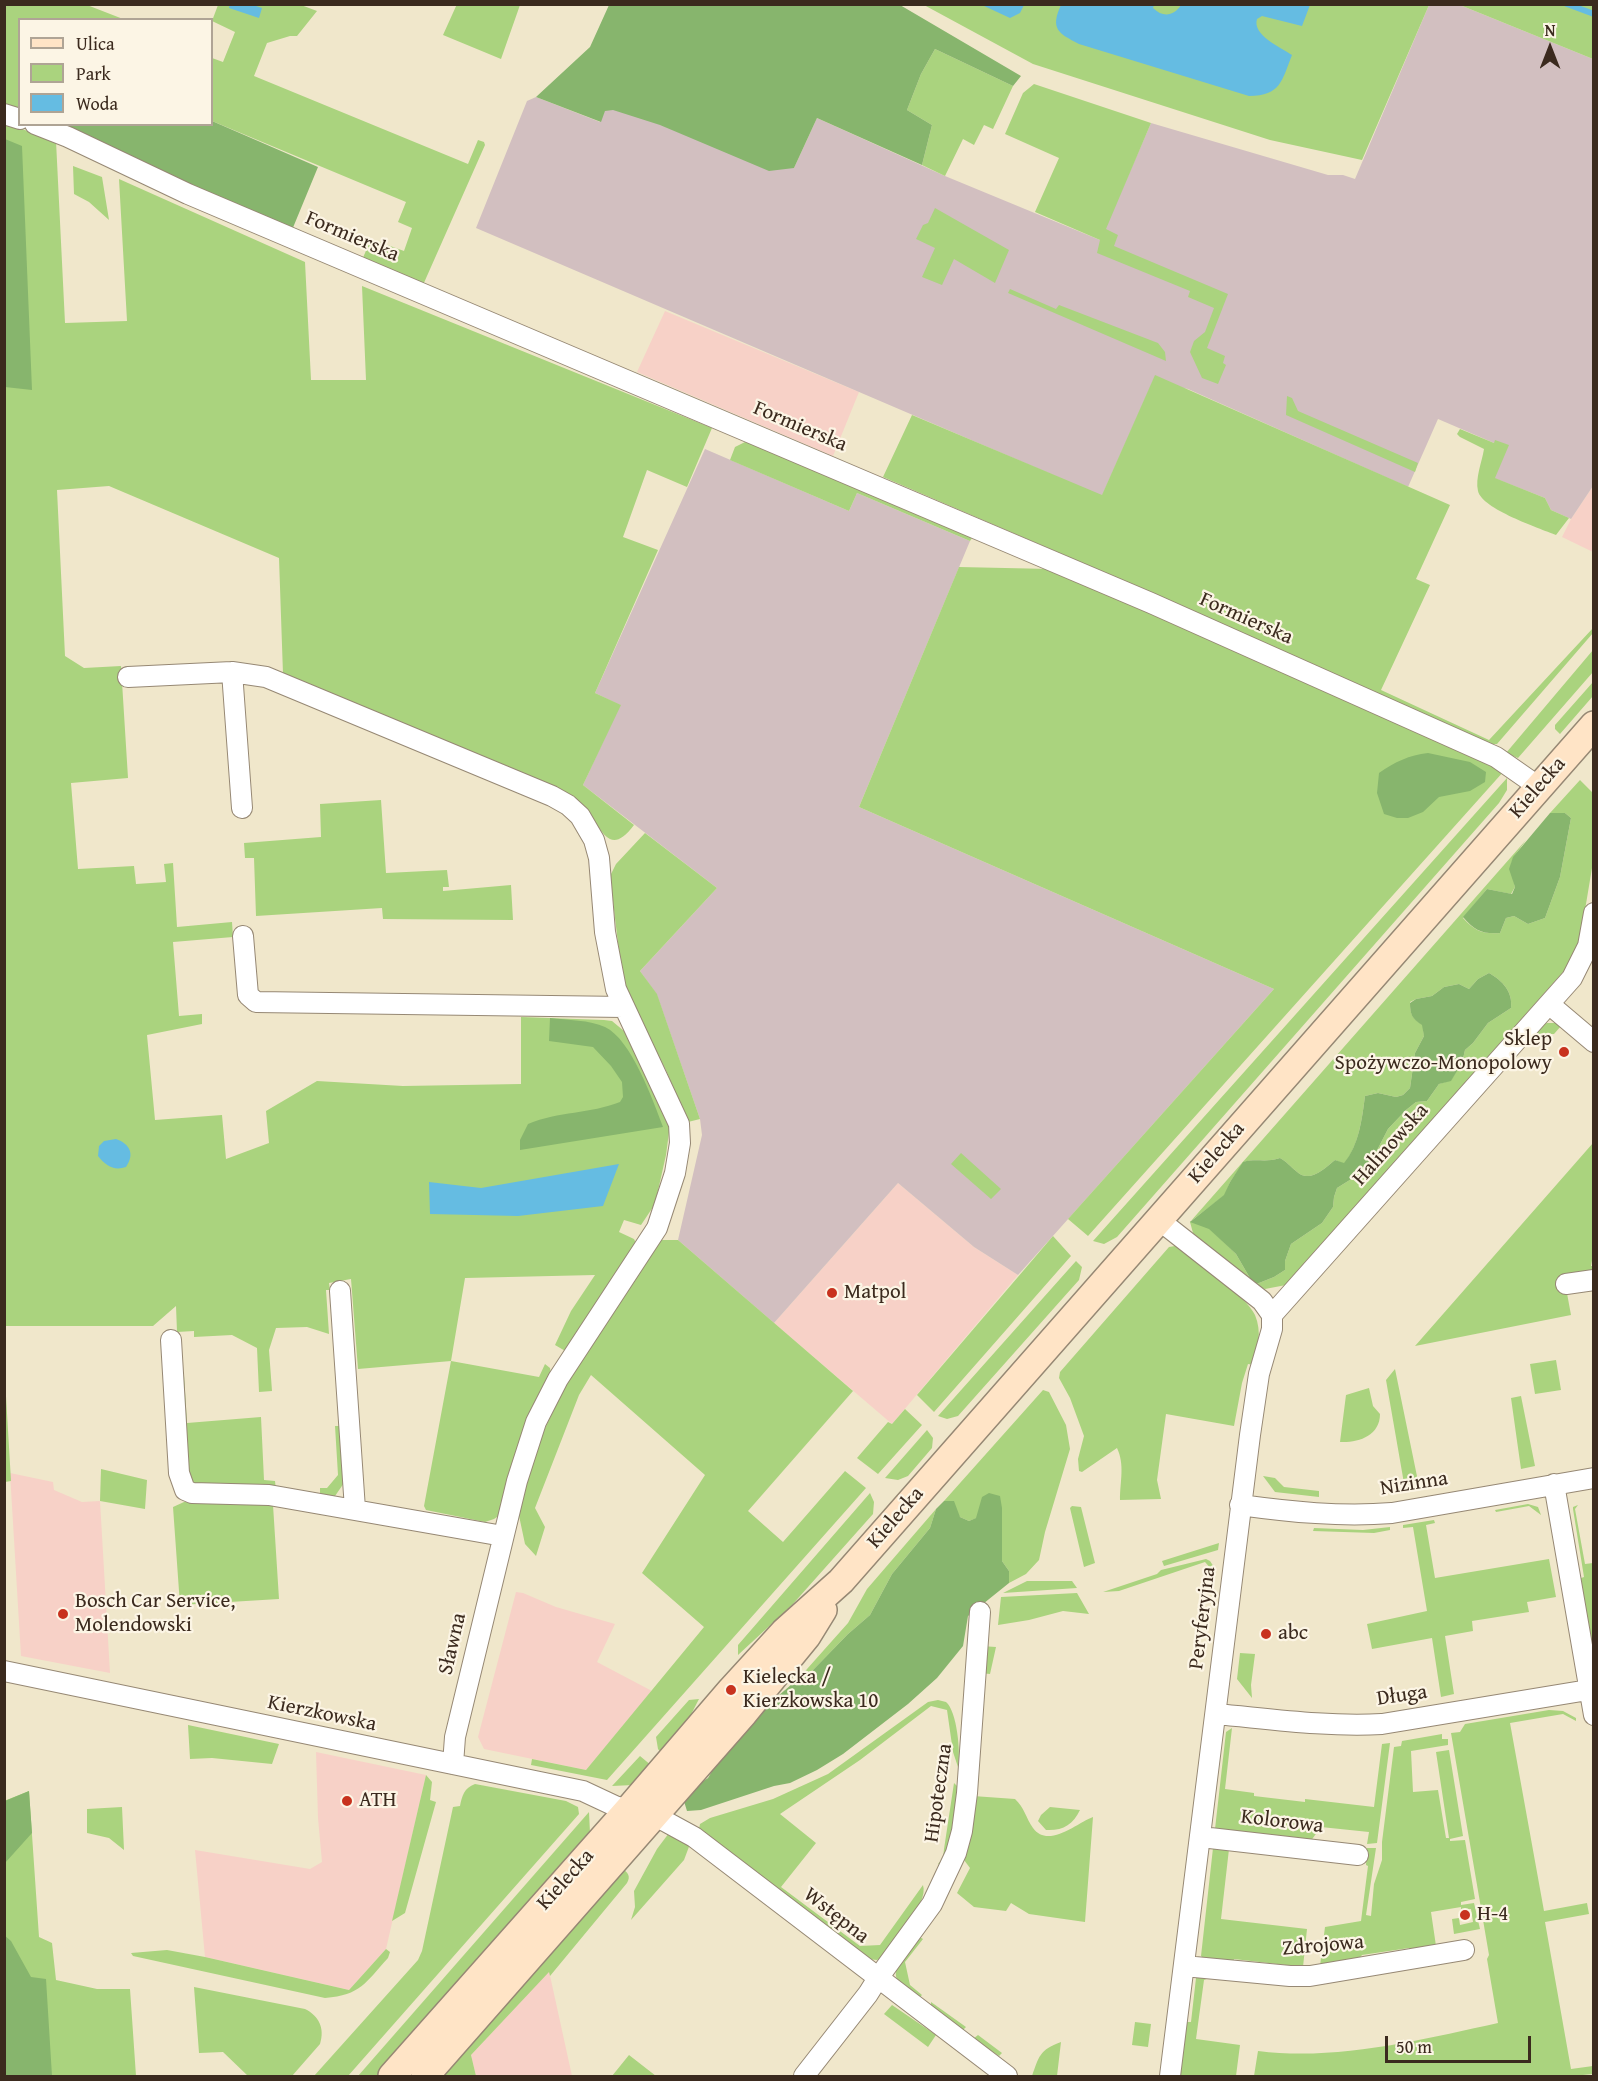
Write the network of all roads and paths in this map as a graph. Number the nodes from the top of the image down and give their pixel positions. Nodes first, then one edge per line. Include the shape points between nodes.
1 (40, 126) edge
2 (232, 672) junction
3 (128, 677) dead end
4 (1593, 725) edge
5 (1539, 787) junction
6 (242, 808) dead end
7 (1593, 913) edge
8 (243, 936) dead end
9 (1549, 1005) junction
10 (624, 1007) junction
11 (1593, 1042) edge
12 (1159, 1220) junction
13 (1593, 1280) edge
14 (1566, 1284) dead end
15 (340, 1291) dead end
16 (1272, 1315) junction
17 (171, 1340) dead end
18 (1593, 1478) edge
19 (1554, 1484) junction
20 (1240, 1505) junction
21 (355, 1509) junction
22 (503, 1536) junction
23 (980, 1612) dead end
24 (4, 1671) edge
25 (1591, 1689) edge
26 (1216, 1714) junction
27 (1593, 1715) edge
28 (453, 1764) junction
29 (640, 1813) junction
30 (1201, 1837) junction
31 (1358, 1855) dead end
32 (1464, 1950) dead end
33 (1184, 1966) junction
34 (878, 1978) junction
35 (392, 2076) edge
36 (425, 2076) edge
37 (804, 2076) edge
38 (1007, 2076) edge
39 (1170, 2076) edge

1 - 5 street, Formierska via 199,198 1183,618 1496,757
2 - 3 street, Sławna
2 - 6 street
2 - 10 street, Sławna via 266,677 568,805 589,828 599,858 609,955
4 - 5 main road, Kielecka
5 - 12 main road, Kielecka
7 - 9 street, Halinowska via 1583,958
8 - 10 street via 248,995 256,1002
9 - 11 street
9 - 16 street, Halinowska
10 - 22 street, Sławna via 679,1124 675,1173 657,1227 558,1379 536,1422
12 - 16 street via 1262,1301
12 - 29 main road, Kielecka via 841,1581 807,1636 744,1713
13 - 14 street
15 - 21 street
16 - 20 street, Peryferyjna
17 - 21 street via 180,1473 185,1490 203,1494 255,1493
18 - 19 street, Nizinna
19 - 20 street, Nizinna via 1392,1513 1304,1513
19 - 25 street
20 - 26 street, Peryferyjna
21 - 22 street
22 - 28 street, Sławna via 455,1737
23 - 34 street, Hipoteczna via 962,1832 932,1904
24 - 28 street, Kierzkowska
25 - 26 street, Długa via 1382,1724 1329,1725
25 - 27 street
26 - 30 street, Peryferyjna
28 - 29 street, Kierzkowska via 583,1791
29 - 34 street, Wstępna via 694,1837
29 - 35 main road, Kielecka
29 - 36 main road, Kielecka via 568,1915
30 - 31 street, Kolorowa
30 - 33 street, Peryferyjna
32 - 33 street, Zdrojowa via 1310,1976
33 - 39 street, Peryferyjna
34 - 37 street, Hipoteczna
34 - 38 street, Wstępna

